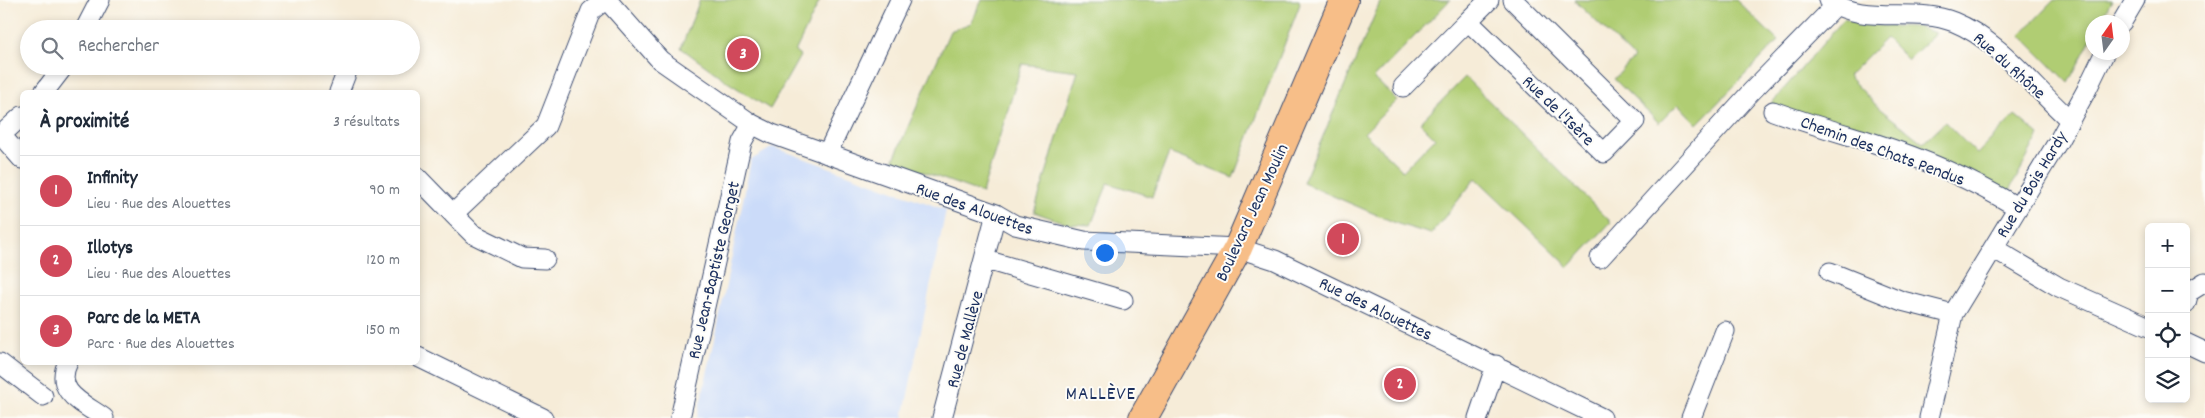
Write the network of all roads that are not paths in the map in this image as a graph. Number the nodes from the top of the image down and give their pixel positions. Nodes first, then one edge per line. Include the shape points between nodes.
1 (100, 0) edge
2 (606, 0) edge
3 (900, 0) edge
4 (1344, 0) edge
5 (1489, 0) edge
6 (1513, 0) edge
7 (2135, 0) edge
8 (1832, 3) edge
9 (2126, 15) edge
10 (89, 20) edge
11 (1468, 21) junction
12 (2101, 60) edge
13 (57, 75) edge
14 (346, 75) edge
15 (1403, 87) dead end
16 (46, 90) edge
17 (340, 90) edge
18 (1774, 111) dead end
19 (20, 118) edge
20 (2070, 120) junction
21 (752, 124) junction
22 (1, 136) edge
23 (827, 154) junction
24 (20, 157) edge
25 (420, 180) edge
26 (2017, 207) junction
27 (453, 214) junction
28 (996, 214) junction
29 (1238, 248) junction
30 (1992, 248) junction
31 (1600, 258) dead end
32 (545, 259) dead end
33 (986, 260) junction
34 (1830, 272) dead end
35 (2205, 282) edge
36 (2190, 291) edge
37 (1123, 300) dead end
38 (1953, 314) junction
39 (2145, 325) edge
40 (1725, 331) dead end
41 (2190, 346) edge
42 (2205, 352) edge
43 (420, 359) edge
44 (0, 363) edge
45 (67, 365) edge
46 (1496, 365) junction
47 (43, 396) dead end
48 (104, 418) edge
49 (543, 418) edge
50 (680, 418) edge
51 (942, 418) edge
52 (1143, 418) edge
53 (1478, 418) edge
54 (1602, 418) edge
55 (1692, 418) edge
56 (1929, 418) edge

1 - 10 street
2 - 21 street, Rue des Alouettes via 660,60
2 - 27 street via 591,10 546,126
3 - 23 street
4 - 29 main road, Boulevard Jean Moulin
5 - 11 street
6 - 11 street, Rue de l'Isère via 1635,121 1604,153
7 - 9 street
8 - 20 street, Rue du Rhône via 1861,14 1920,14 1953,21 1993,46
8 - 31 street
11 - 15 street
12 - 20 street, Rue du Bois Hardy
13 - 16 street
14 - 17 street
18 - 26 street, Chemin des Chats Pendus via 1915,158 1986,188
19 - 22 street
20 - 26 street, Rue du Bois Hardy
21 - 23 street, Rue des Alouettes
21 - 50 street, Rue Jean-Baptiste Georget via 742,142
22 - 24 street
23 - 28 street, Rue des Alouettes
25 - 27 street
26 - 30 street, Rue du Bois Hardy
27 - 32 street via 472,234 522,258
28 - 29 street, Rue des Alouettes via 1014,225 1084,241
28 - 33 street, Rue de Mallève
29 - 46 street, Rue des Alouettes via 1275,260
29 - 52 main road, Boulevard Jean Moulin
30 - 38 street, Rue du Bois Hardy
30 - 39 street via 2059,287
33 - 37 street
33 - 51 street, Rue de Mallève
34 - 38 street via 1902,300
35 - 36 street
38 - 56 street, Rue du Bois Hardy
40 - 55 street
41 - 42 street
43 - 49 street
44 - 47 street
45 - 48 street via 64,377 66,388
46 - 53 street
46 - 54 street, Rue des Alouettes

